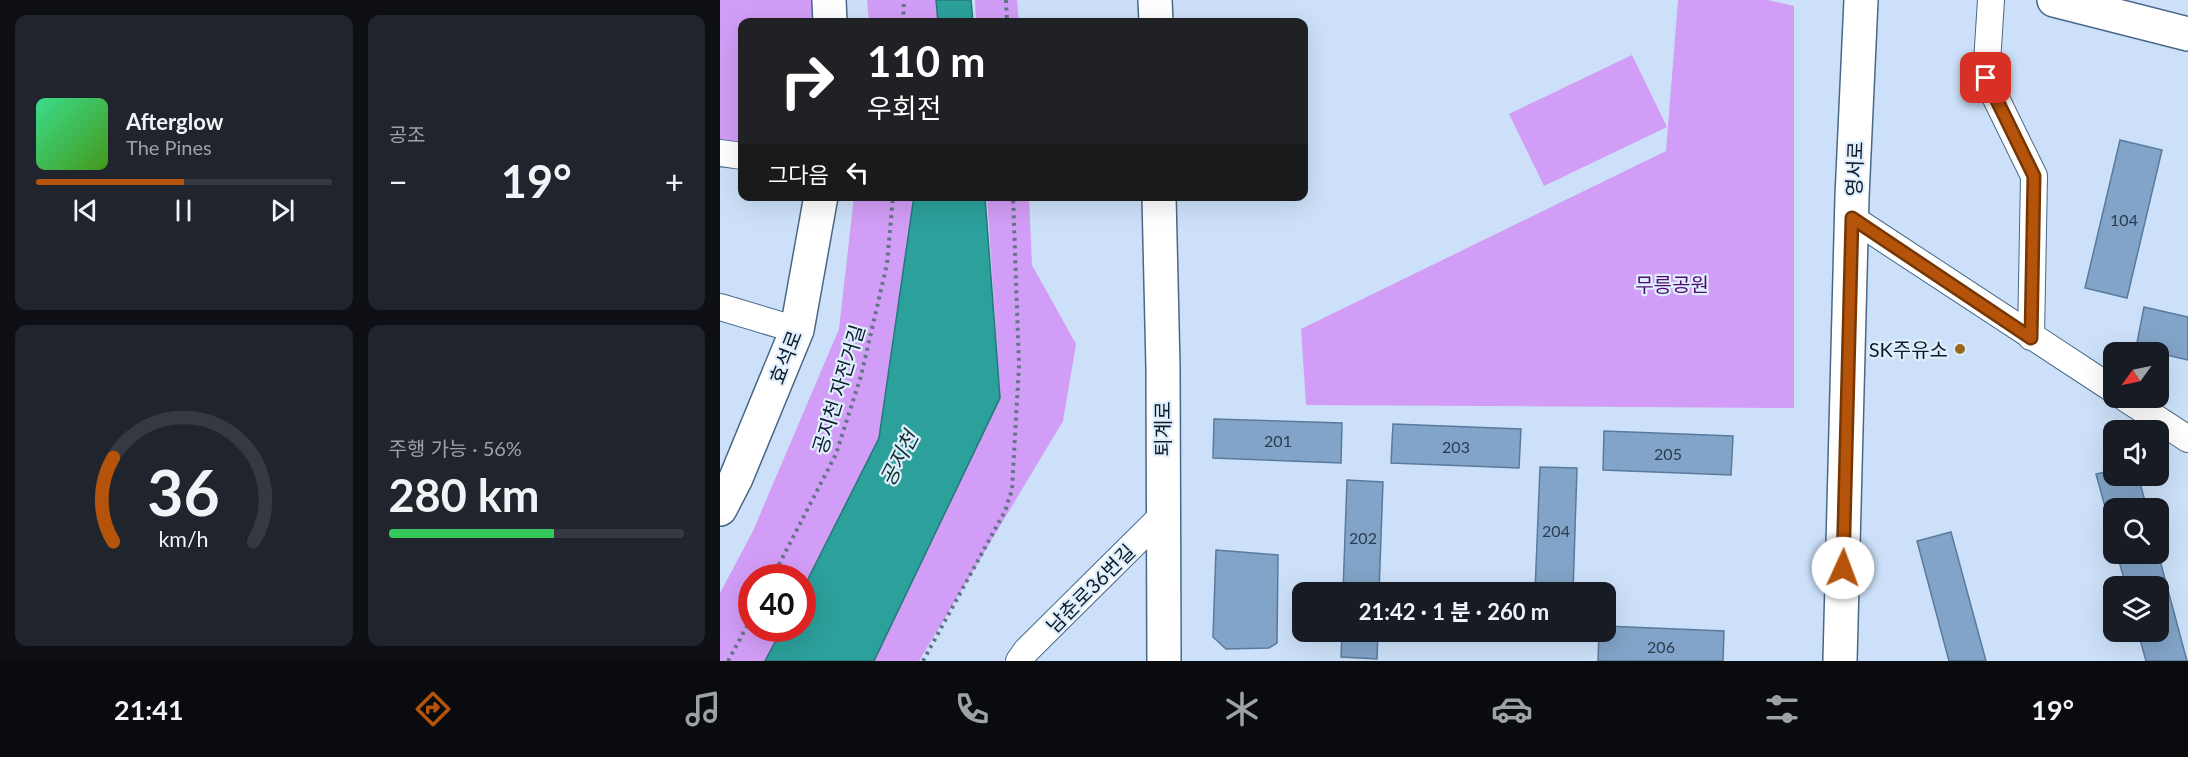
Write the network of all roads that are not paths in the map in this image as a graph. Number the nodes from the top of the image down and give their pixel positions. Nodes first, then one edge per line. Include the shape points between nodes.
1 (829, 0) edge
2 (1155, 0) edge
3 (1861, 0) edge
4 (1991, 0) edge
5 (2054, 0) edge
6 (830, 18) edge
7 (1156, 18) edge
8 (2188, 34) edge
9 (720, 153) edge
10 (738, 155) edge
11 (820, 201) edge
12 (1159, 201) edge
13 (1852, 218) junction
14 (720, 307) edge
15 (797, 330) junction
16 (2031, 338) junction
17 (2103, 383) edge
18 (2140, 408) edge
19 (2188, 439) edge
20 (728, 474) edge
21 (720, 509) edge
22 (1162, 516) junction
23 (1019, 661) edge
24 (1164, 661) edge
25 (1840, 661) edge

1 - 6 street
2 - 7 street
3 - 13 street, 영서로
4 - 16 street via 1986,78 2034,176
5 - 8 street
9 - 10 street
11 - 15 street, 효석로
12 - 22 street, 퇴계로
13 - 16 street
13 - 25 street, 영서로
14 - 15 street
15 - 20 street, 효석로
16 - 17 street
18 - 19 street
20 - 21 street, 효석로
22 - 23 street, 남춘로36번길
22 - 24 street, 퇴계로

